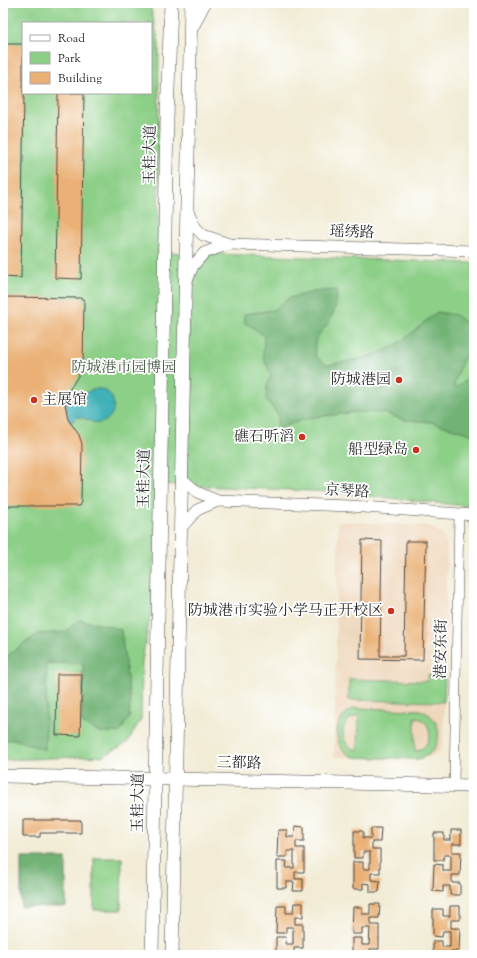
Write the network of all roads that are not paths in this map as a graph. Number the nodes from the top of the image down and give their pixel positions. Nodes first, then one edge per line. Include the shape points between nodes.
1 (162, 3) edge
2 (171, 3) edge
3 (191, 3) edge
4 (204, 3) edge
5 (170, 32) junction
6 (189, 35) junction
7 (167, 144) junction
8 (187, 144) junction
9 (186, 206) junction
10 (228, 244) junction
11 (474, 251) edge
12 (184, 290) junction
13 (164, 291) junction
14 (181, 478) junction
15 (218, 501) junction
16 (459, 514) junction
17 (474, 515) edge
18 (180, 529) junction
19 (158, 608) junction
20 (179, 609) junction
21 (3, 776) edge
22 (155, 778) junction
23 (176, 779) junction
24 (454, 785) junction
25 (474, 786) edge
26 (152, 955) edge
27 (172, 955) edge

1 - 5 main road
2 - 5 main road, 玉桂大道
3 - 6 main road
4 - 6 main road
5 - 7 main road, 玉桂大道
6 - 8 main road
7 - 8 main road
7 - 13 main road, 玉桂大道
8 - 9 main road
9 - 10 street via 196,228 203,235
9 - 12 main road
10 - 11 street, 瑶绣路
10 - 12 street via 204,253 193,266
12 - 13 main road
12 - 14 main road
13 - 19 main road, 玉桂大道
14 - 15 street via 197,492
14 - 18 main road
15 - 16 street, 京琴路 via 350,506
15 - 18 street via 197,510
16 - 17 street, 京琴路
16 - 24 street, 港安东街
18 - 20 main road
19 - 20 main road
19 - 22 main road, 玉桂大道
20 - 23 main road
21 - 22 main road, 三都路
22 - 23 main road, 三都路
22 - 26 main road, 玉桂大道
23 - 24 main road, 三都路
23 - 27 main road
24 - 25 main road, 三都路

